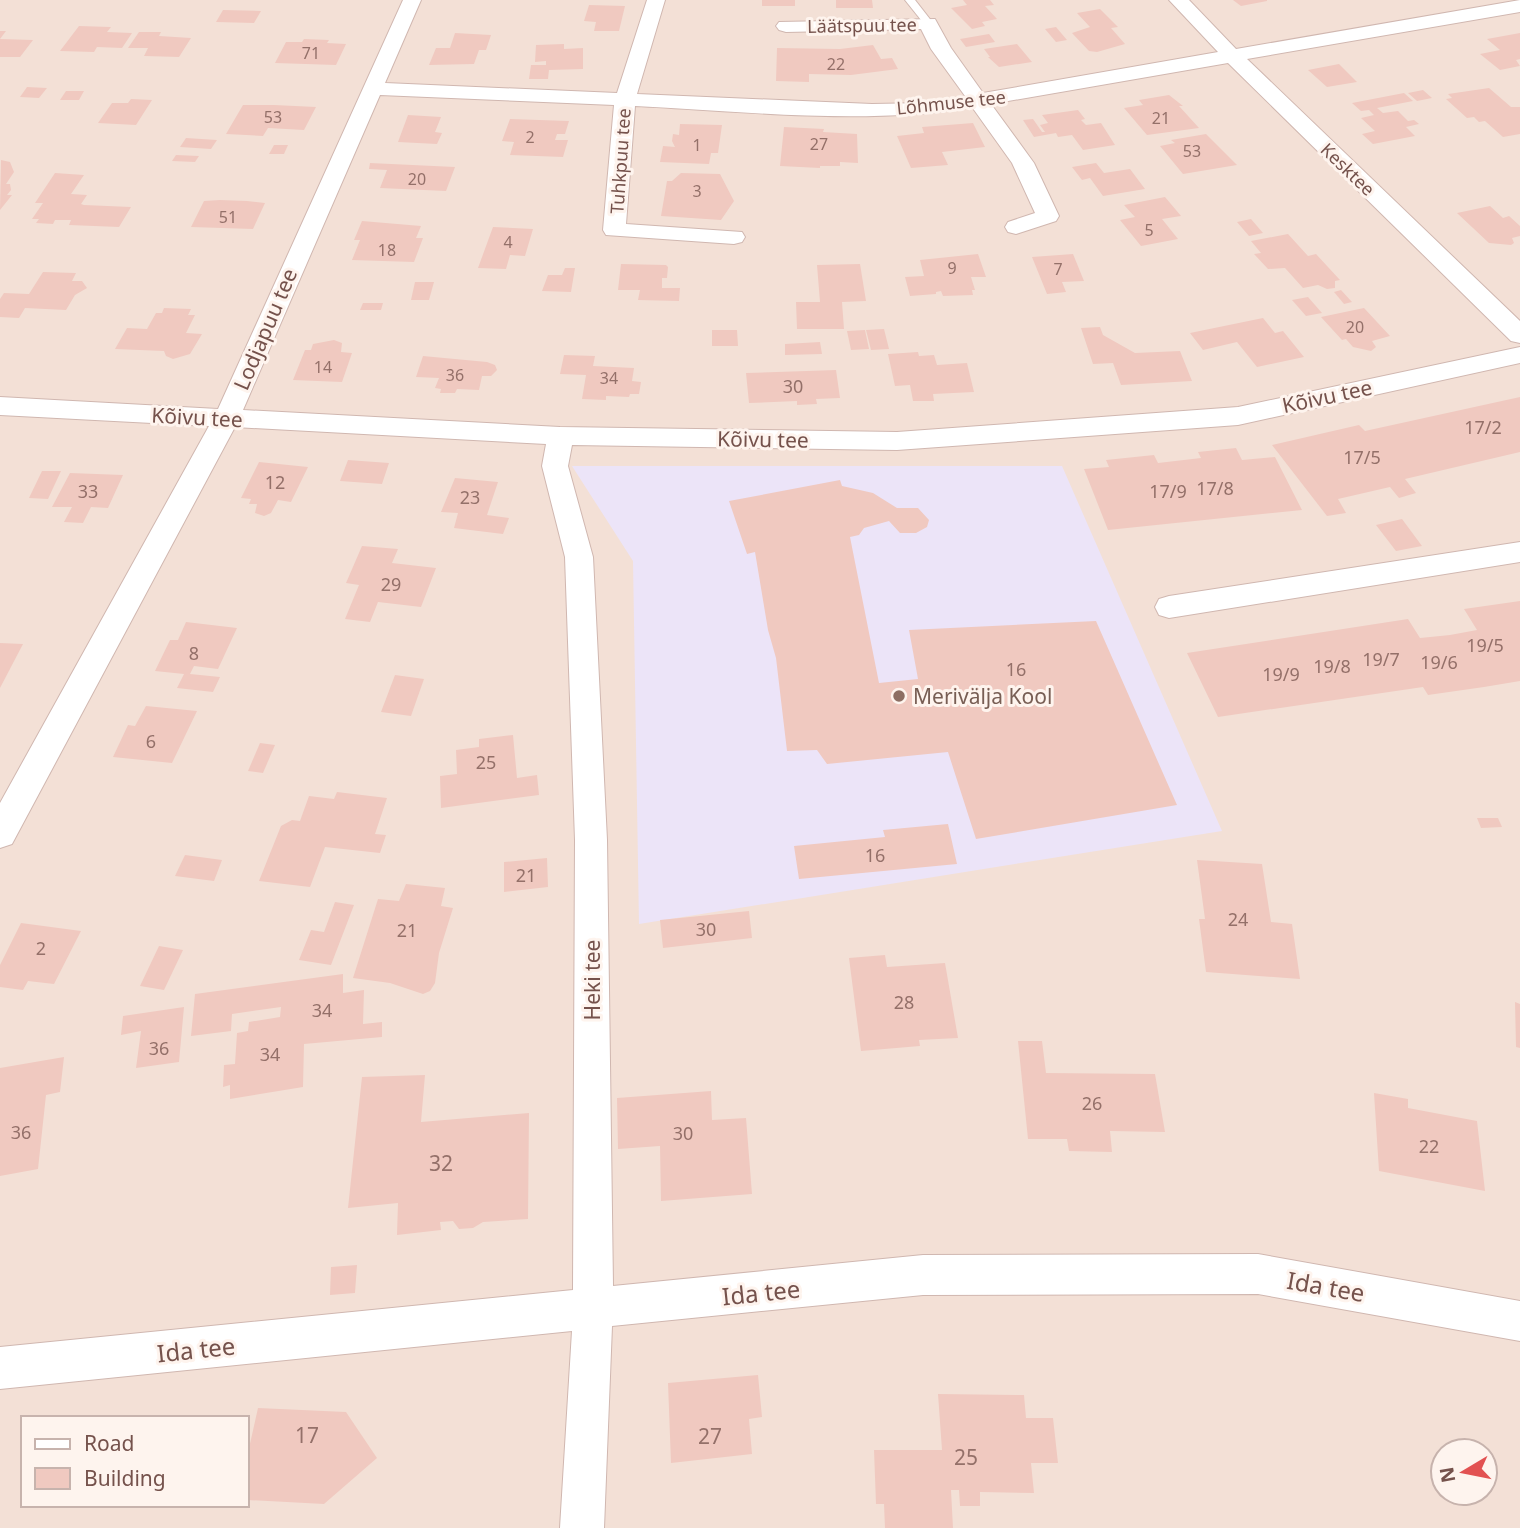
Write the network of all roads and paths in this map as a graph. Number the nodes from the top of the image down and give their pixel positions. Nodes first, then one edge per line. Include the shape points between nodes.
1 (412, 0) edge
2 (656, 0) edge
3 (910, 0) edge
4 (1178, 0) edge
5 (1513, 6) edge
6 (928, 23) junction
7 (786, 26) dead end
8 (1231, 55) junction
9 (374, 89) junction
10 (625, 99) junction
11 (979, 102) junction
12 (1016, 228) dead end
13 (734, 237) dead end
14 (1520, 335) edge
15 (1520, 355) edge
16 (0, 406) edge
17 (226, 419) junction
18 (560, 436) junction
19 (1520, 552) edge
20 (1169, 607) dead end
21 (0, 834) edge
22 (593, 1309) junction
23 (1520, 1321) edge
24 (0, 1368) edge
25 (582, 1528) edge

1 - 9 street, Lodjapuu tee
2 - 10 street
3 - 6 lane
4 - 8 street, Kesktee
5 - 8 street, Lõhmuse tee
6 - 7 street, Läätspuu tee
6 - 11 street, Läätspuu tee
8 - 11 street, Lõhmuse tee
8 - 14 street, Kesktee
9 - 10 street, Lõhmuse tee
9 - 17 street, Lodjapuu tee
10 - 11 street, Lõhmuse tee via 872,110
10 - 13 street, Tuhkpuu tee via 614,230
11 - 12 street, Läätspuu tee via 1023,163 1048,216
15 - 18 street, Kõivu tee via 1238,416 897,440
16 - 17 street, Kõivu tee
17 - 18 street, Kõivu tee
17 - 21 street, Lodjapuu tee
18 - 22 street, Heki tee via 555,466 579,557 591,840
19 - 20 street
22 - 23 street, Ida tee via 923,1275 1258,1274
22 - 24 street, Ida tee
22 - 25 street, Heki tee

